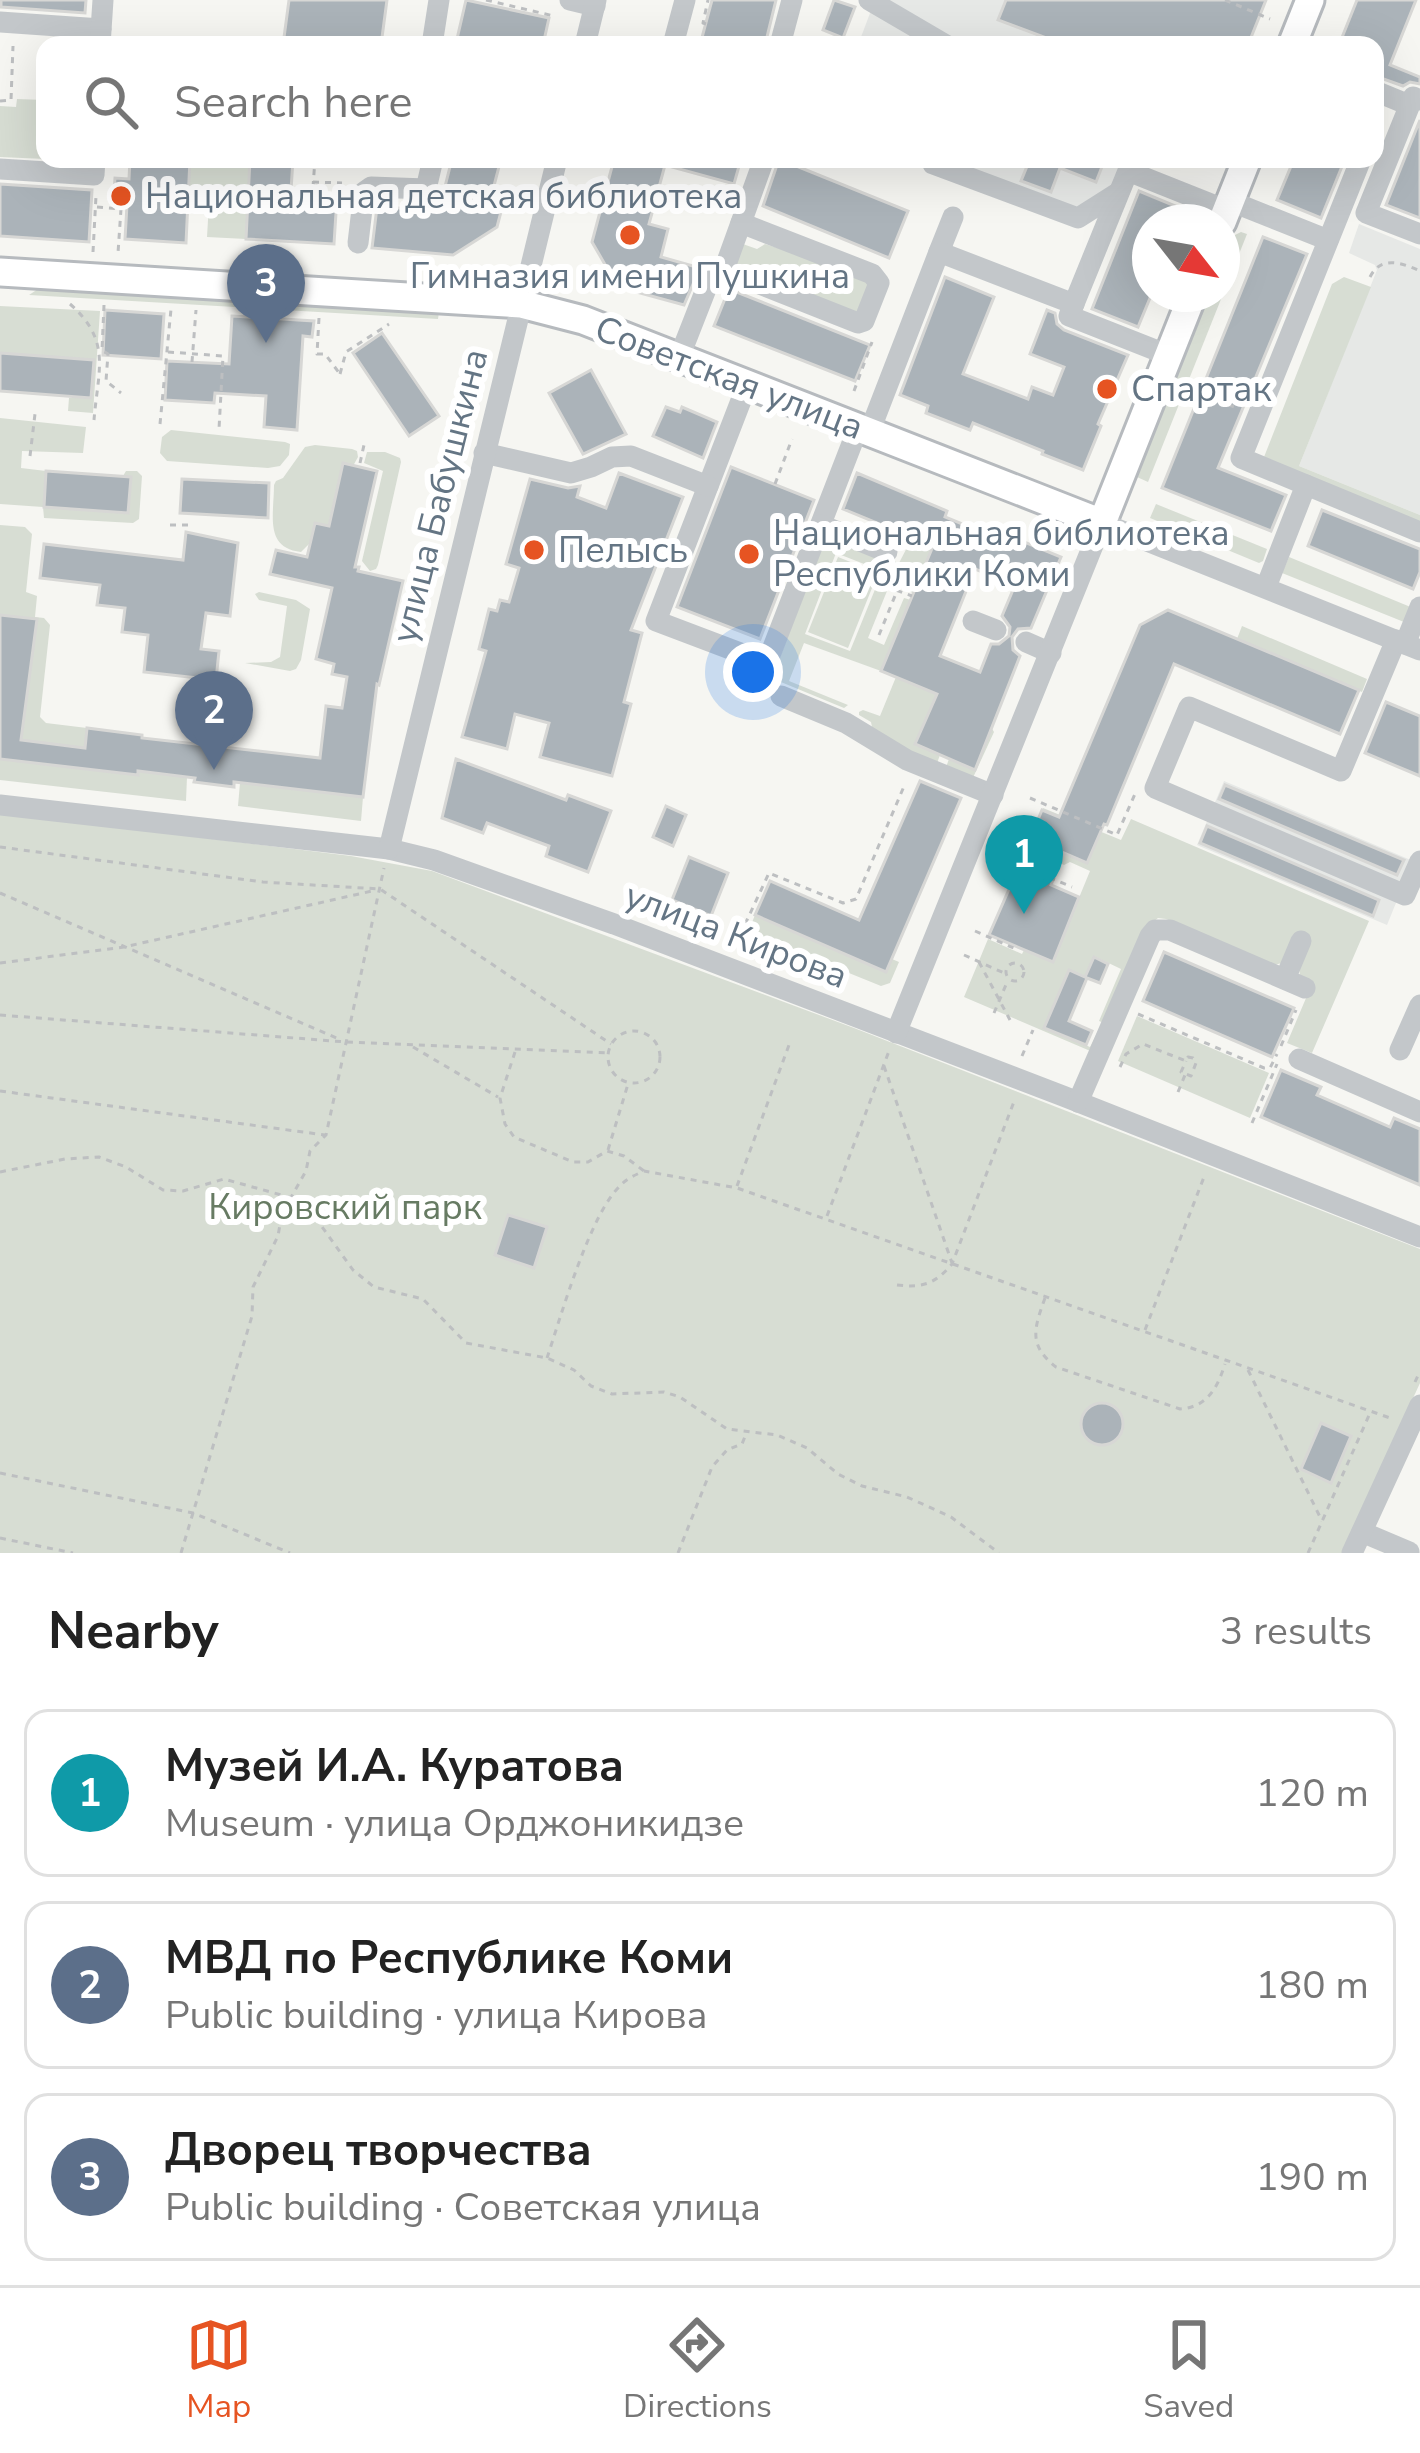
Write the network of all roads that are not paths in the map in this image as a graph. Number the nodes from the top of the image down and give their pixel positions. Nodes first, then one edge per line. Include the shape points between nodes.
1 (103, 0) edge
2 (439, 0) edge
3 (685, 0) edge
4 (792, 0) edge
5 (869, 0) edge
6 (1310, 0) edge
7 (596, 3) edge
8 (565, 9) edge
9 (7, 26) edge
10 (92, 36) edge
11 (101, 36) edge
12 (433, 36) edge
13 (587, 36) edge
14 (675, 36) edge
15 (782, 36) edge
16 (931, 36) edge
17 (1296, 36) edge
18 (1384, 94) edge
19 (1415, 103) edge
20 (94, 168) edge
21 (431, 168) edge
22 (555, 168) edge
23 (761, 168) edge
24 (944, 168) edge
25 (1243, 168) edge
26 (1357, 168) edge
27 (0, 169) edge
28 (1120, 192) junction
29 (1209, 204) edge
30 (1229, 204) edge
31 (1240, 215) edge
32 (953, 217) dead end
33 (741, 224) junction
34 (1420, 234) edge
35 (1328, 240) junction
36 (358, 243) dead end
37 (939, 252) junction
38 (724, 270) junction
39 (0, 272) edge
40 (521, 304) junction
41 (1074, 304) junction
42 (1186, 312) edge
43 (1168, 355) junction
44 (679, 358) junction
45 (747, 385) junction
46 (864, 430) junction
47 (484, 453) junction
48 (1306, 485) junction
49 (708, 486) junction
50 (1102, 523) junction
51 (821, 525) junction
52 (1420, 532) edge
53 (887, 552) dead end
54 (1266, 587) junction
55 (1420, 607) edge
56 (973, 621) dead end
57 (996, 630) dead end
58 (1026, 643) dead end
59 (1407, 645) edge
60 (1051, 653) junction
61 (781, 696) dead end
62 (993, 795) junction
63 (0, 805) edge
64 (388, 849) junction
65 (1420, 860) edge
66 (1301, 941) dead end
67 (1420, 1005) edge
68 (894, 1038) junction
69 (1400, 1050) dead end
70 (1299, 1059) road end
71 (1078, 1102) junction
72 (1420, 1112) edge
73 (1420, 1237) edge
74 (1420, 1405) edge
75 (1362, 1532) junction
76 (1409, 1552) edge
77 (1352, 1553) edge

1 - 11 street
2 - 12 street
3 - 14 street
4 - 15 street
5 - 16 street
6 - 17 main road
7 - 8 street
7 - 13 street
9 - 10 street
18 - 19 street
19 - 34 street via 1366,213
20 - 27 street via 94,175
21 - 36 street via 426,189 364,192
22 - 40 street, улица Бабушкина
23 - 33 street
24 - 28 street via 1078,218
25 - 30 main road
26 - 35 street
28 - 29 street via 1128,171
28 - 41 street
31 - 35 street
32 - 37 street
33 - 38 street
33 - 38 street via 879,283 858,323
35 - 48 street via 1241,458
37 - 41 street
37 - 46 street
38 - 44 street via 708,284
39 - 40 main road, Советская улица
40 - 44 main road, Советская улица
40 - 47 street, улица Бабушкина
41 - 43 street via 1070,316
42 - 43 main road
43 - 50 main road
44 - 45 main road, Советская улица
45 - 46 main road, Советская улица
45 - 49 street
46 - 50 main road, Советская улица
46 - 51 street
47 - 49 street via 571,473 631,456
47 - 64 street, улица Бабушкина
48 - 52 street
48 - 54 street
49 - 51 street via 656,621 767,663
50 - 54 street, Советская улица
50 - 60 street
51 - 53 street
54 - 59 street, Советская улица
55 - 59 street
56 - 57 street
58 - 60 street
59 - 65 street via 1341,771 1189,707 1155,788 1406,895
60 - 62 street
61 - 62 street
62 - 68 street
63 - 64 street, улица Кирова
64 - 68 street, улица Кирова via 614,924
66 - 71 street via 1297,990 1155,930
67 - 69 street
68 - 71 street, улица Кирова
70 - 72 street
71 - 73 street, улица Кирова
74 - 75 street
75 - 76 street
75 - 77 street

